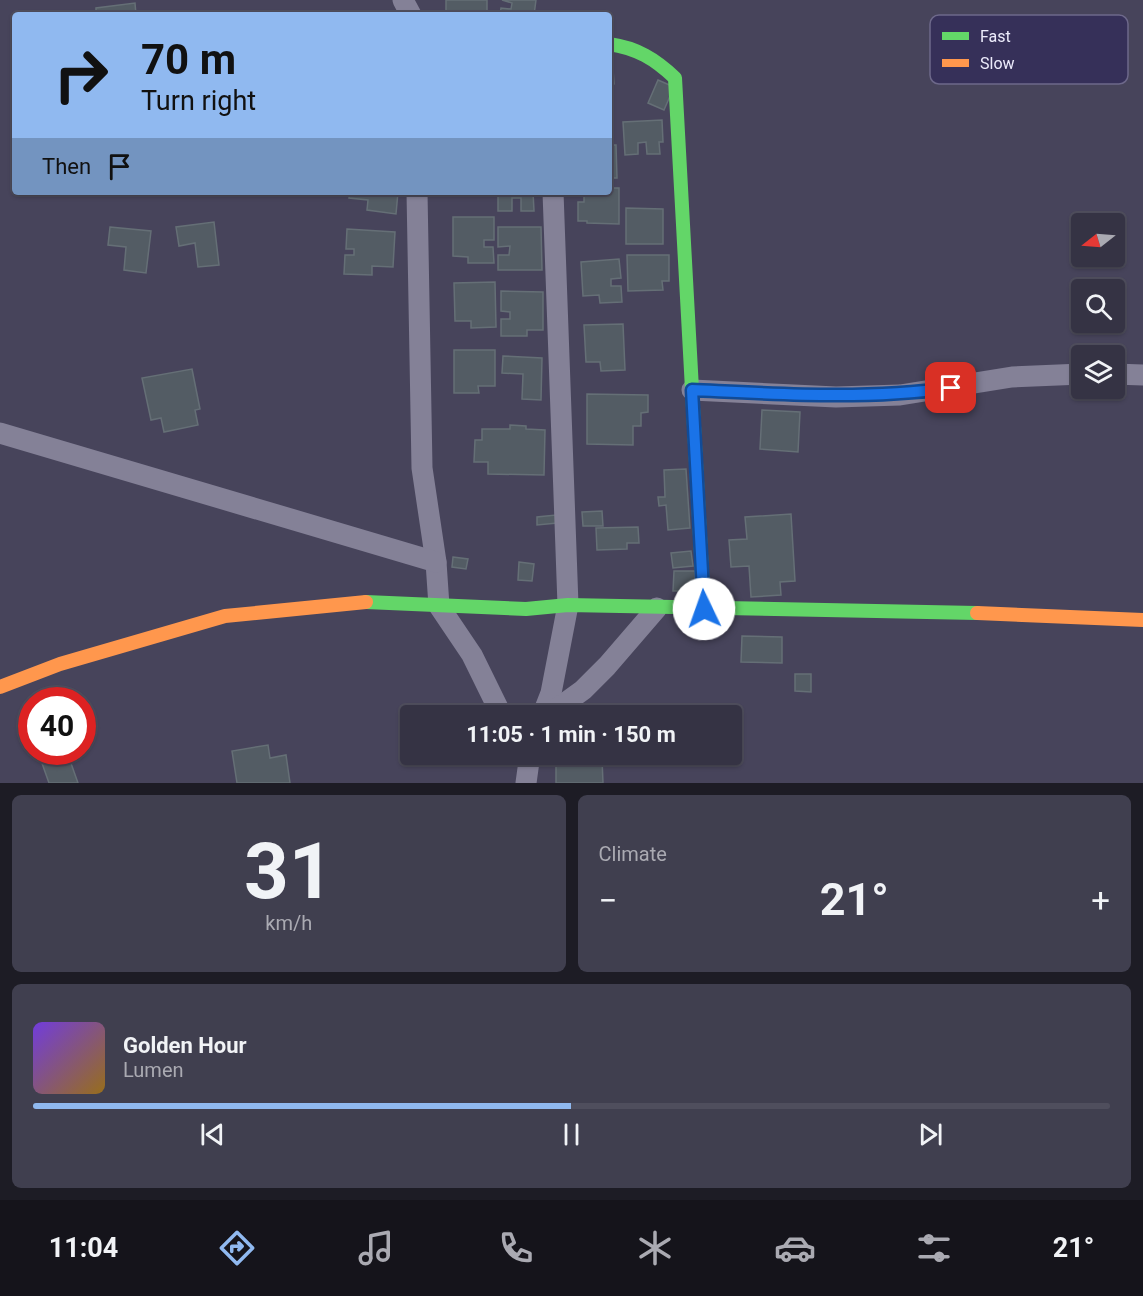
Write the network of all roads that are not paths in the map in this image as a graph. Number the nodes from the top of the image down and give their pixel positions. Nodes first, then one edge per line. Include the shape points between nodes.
1 (612, 44) edge
2 (417, 195) edge
3 (553, 195) edge
4 (1071, 374) edge
5 (1125, 374) edge
6 (1143, 375) edge
7 (692, 390) junction
8 (0, 433) edge
9 (436, 562) junction
10 (568, 605) junction
11 (440, 606) junction
12 (657, 608) junction
13 (704, 609) junction
14 (1143, 620) edge
15 (0, 687) edge
16 (497, 705) edge
17 (546, 705) edge
18 (562, 705) edge
19 (522, 765) edge
20 (529, 765) edge
21 (527, 780) edge

1 - 7 street via 650,55 675,78
2 - 9 street via 422,468
3 - 10 street
4 - 7 street via 1012,377 900,395 836,397
5 - 6 street
7 - 13 street
8 - 9 street
9 - 11 street
10 - 11 street via 526,609
10 - 12 street
10 - 17 street
11 - 15 street via 361,602 225,616 60,664
11 - 16 street via 472,655
12 - 13 street
12 - 18 street via 607,666
13 - 14 street
19 - 21 street
20 - 21 street

